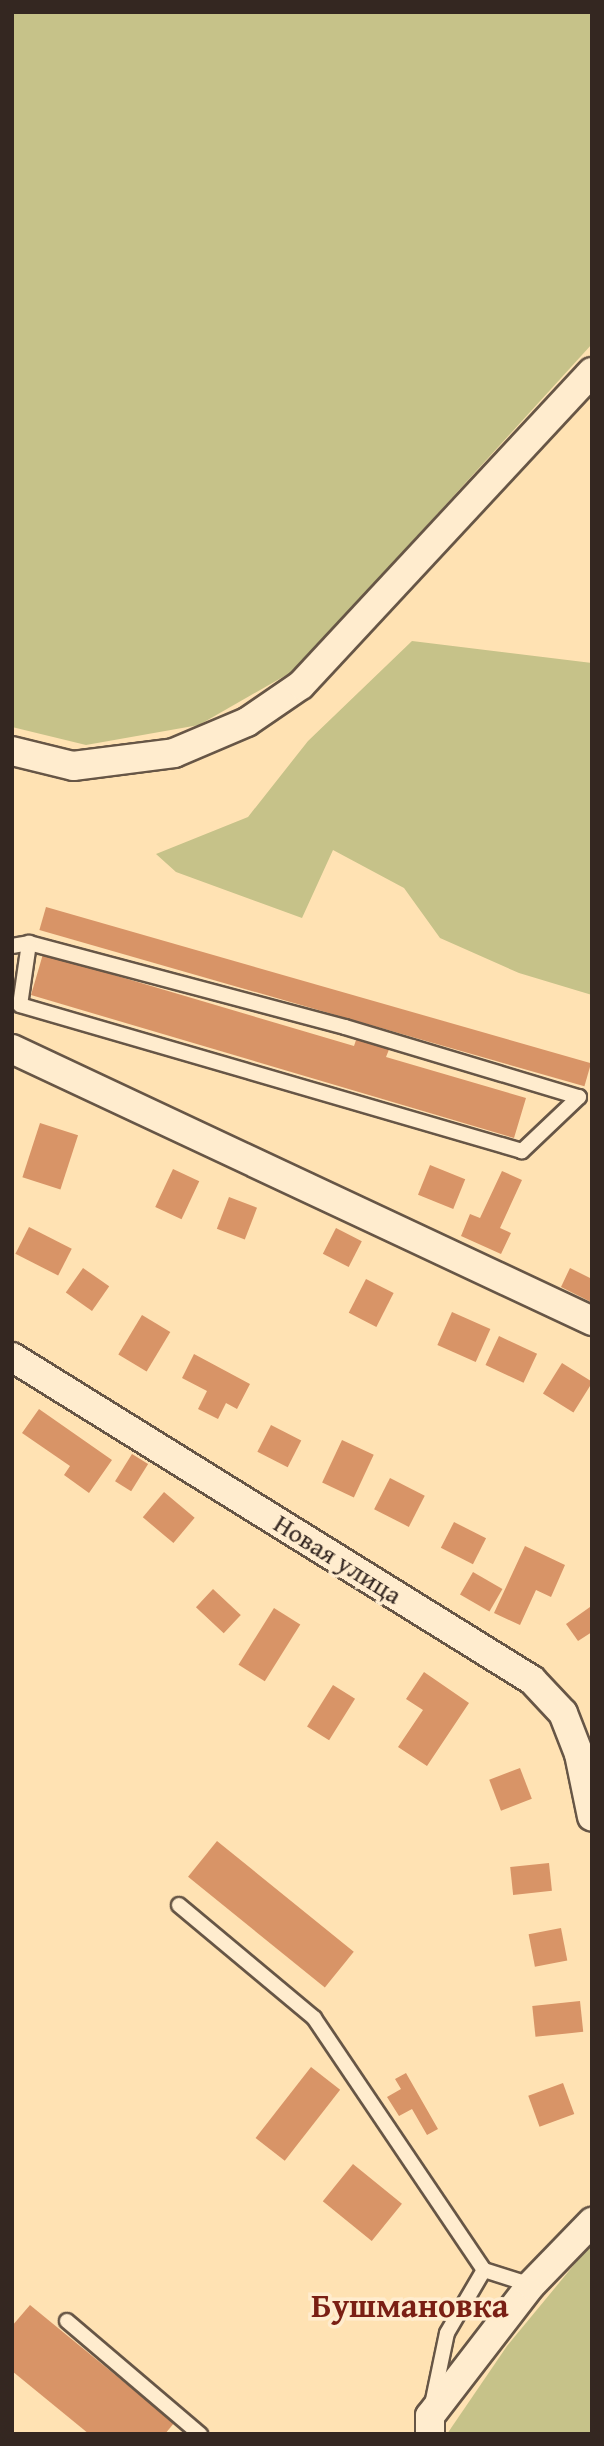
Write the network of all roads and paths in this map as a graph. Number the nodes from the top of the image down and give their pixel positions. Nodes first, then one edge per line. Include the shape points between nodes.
1 (592, 372) edge
2 (12, 751) edge
3 (29, 943) junction
4 (12, 946) edge
5 (12, 1049) edge
6 (592, 1321) edge
7 (12, 1357) edge
8 (592, 1817) edge
9 (178, 1905) dead end
10 (592, 2222) edge
11 (484, 2270) junction
12 (531, 2286) junction
13 (67, 2321) dead end
14 (430, 2425) edge
15 (200, 2434) edge

1 - 2 street via 301,685 247,722 174,753 73,766
3 - 3 lane via 345,1027 579,1097 522,1151 20,1005
3 - 4 lane
5 - 6 street
7 - 8 street, Новая улица via 532,1680 563,1713 579,1754
9 - 11 lane via 314,2018
10 - 12 street
11 - 12 lane
11 - 14 lane via 447,2333
12 - 14 street
13 - 15 lane

